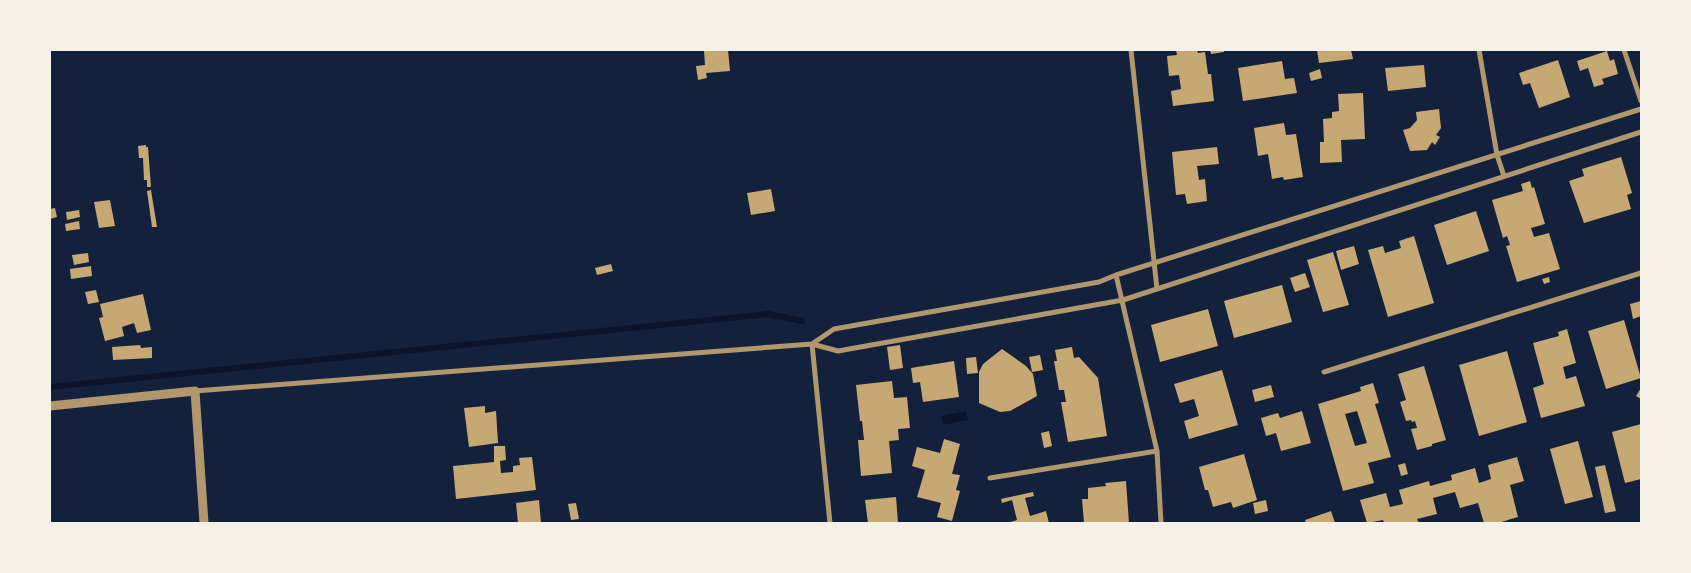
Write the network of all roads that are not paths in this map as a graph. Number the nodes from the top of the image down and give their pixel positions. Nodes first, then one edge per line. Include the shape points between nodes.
1 (1131, 50) edge
2 (1479, 50) edge
3 (1624, 50) edge
4 (1641, 101) edge
5 (1641, 109) edge
6 (1641, 132) edge
7 (1497, 155) junction
8 (1504, 176) junction
9 (1154, 263) junction
10 (1641, 273) edge
11 (1116, 275) junction
12 (1157, 289) junction
13 (1123, 300) junction
14 (812, 344) junction
15 (1324, 372) dead end
16 (195, 391) junction
17 (50, 406) edge
18 (1157, 451) junction
19 (990, 478) dead end
20 (204, 523) edge
21 (830, 523) edge
22 (1161, 523) edge

1 - 9 street
2 - 7 street
3 - 4 street
5 - 7 street
6 - 8 street
7 - 8 street
7 - 9 street
8 - 12 street
9 - 11 street
9 - 12 street
10 - 15 street
11 - 13 street
11 - 14 street via 1099,282 834,329
12 - 13 street
13 - 14 street via 838,351
13 - 18 street
14 - 16 street
14 - 21 street
16 - 17 street
16 - 20 street
18 - 19 street
18 - 22 street

